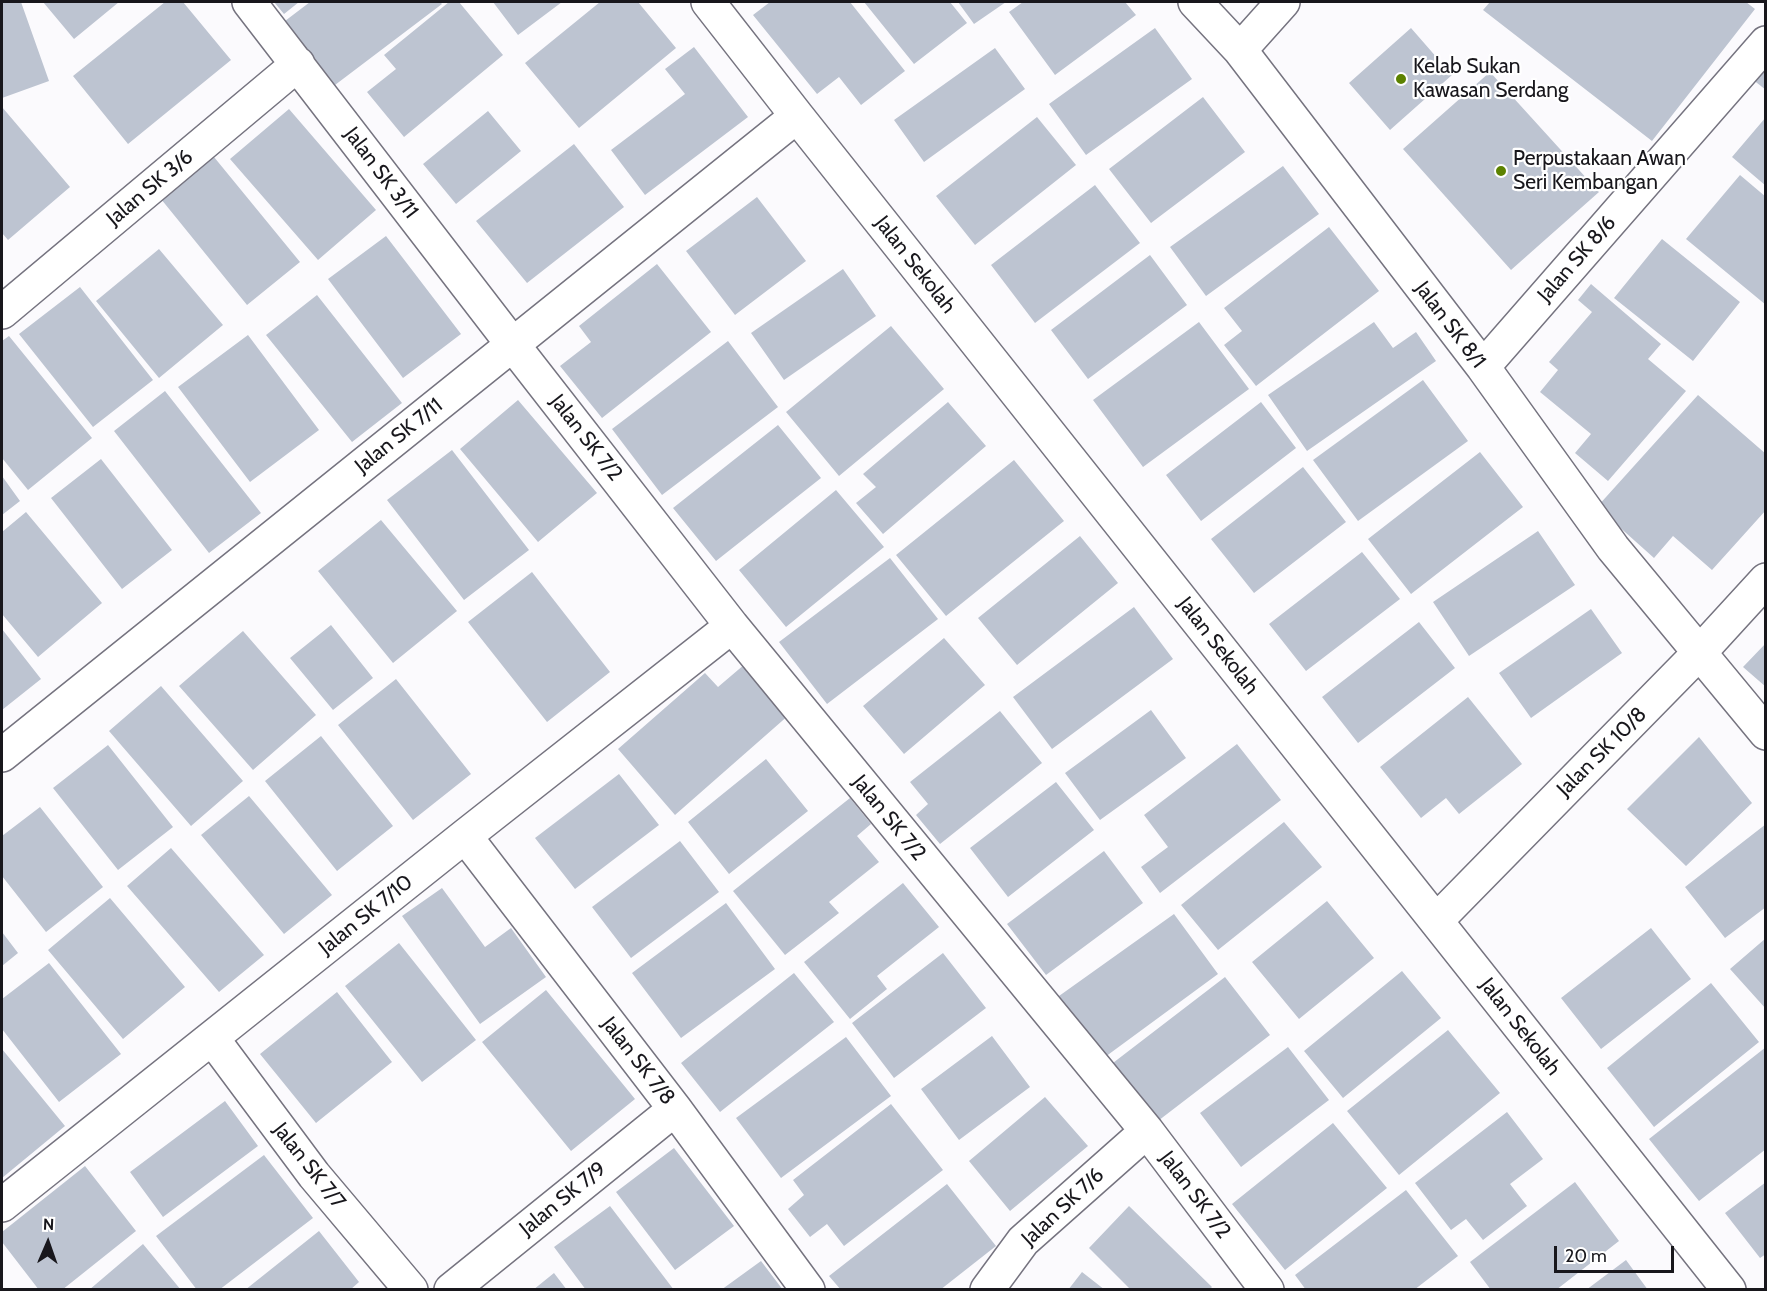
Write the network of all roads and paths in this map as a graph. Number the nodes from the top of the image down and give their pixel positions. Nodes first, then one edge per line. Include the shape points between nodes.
1 (249, 2) edge
2 (1196, 2) edge
3 (1283, 2) edge
4 (722, 6) edge
5 (1766, 43) edge
6 (1240, 50) junction
7 (298, 64) junction
8 (797, 116) junction
9 (2, 312) edge
10 (513, 345) junction
11 (1483, 367) junction
12 (1766, 580) edge
13 (732, 626) junction
14 (1700, 652) junction
15 (1766, 733) edge
16 (2, 755) edge
17 (465, 836) junction
18 (1436, 921) junction
19 (212, 1038) junction
20 (675, 1109) junction
21 (1147, 1131) junction
22 (2, 1205) edge
23 (411, 1290) edge
24 (451, 1290) edge
25 (808, 1290) edge
26 (987, 1290) edge
27 (1267, 1290) edge
28 (1729, 1290) edge

1 - 7 street, Jalan SK 3/11
2 - 6 street, Jalan SK 8/1
3 - 6 street
4 - 8 street, Jalan Sekolah
5 - 11 street, Jalan SK 8/6
6 - 11 street, Jalan SK 8/1
7 - 9 street, Jalan SK 3/6
7 - 10 street, Jalan SK 3/11
8 - 10 street, Jalan SK 7/11
8 - 18 street, Jalan Sekolah
10 - 13 street, Jalan SK 7/2
10 - 16 street, Jalan SK 7/11
11 - 14 street, Jalan SK 8/1 via 1613,548
12 - 14 street, Jalan SK 10/8
13 - 17 street, Jalan SK 7/10
13 - 21 street, Jalan SK 7/2
14 - 15 street, Jalan SK 8/1
14 - 18 street, Jalan SK 10/8
17 - 19 street, Jalan SK 7/10
17 - 20 street, Jalan SK 7/8
18 - 28 street, Jalan Sekolah
19 - 22 street, Jalan SK 7/10
19 - 23 street, Jalan SK 7/7 via 314,1175
20 - 24 street, Jalan SK 7/9
20 - 25 street, Jalan SK 7/8
21 - 26 street, Jalan SK 7/6 via 1023,1241
21 - 27 street, Jalan SK 7/2

